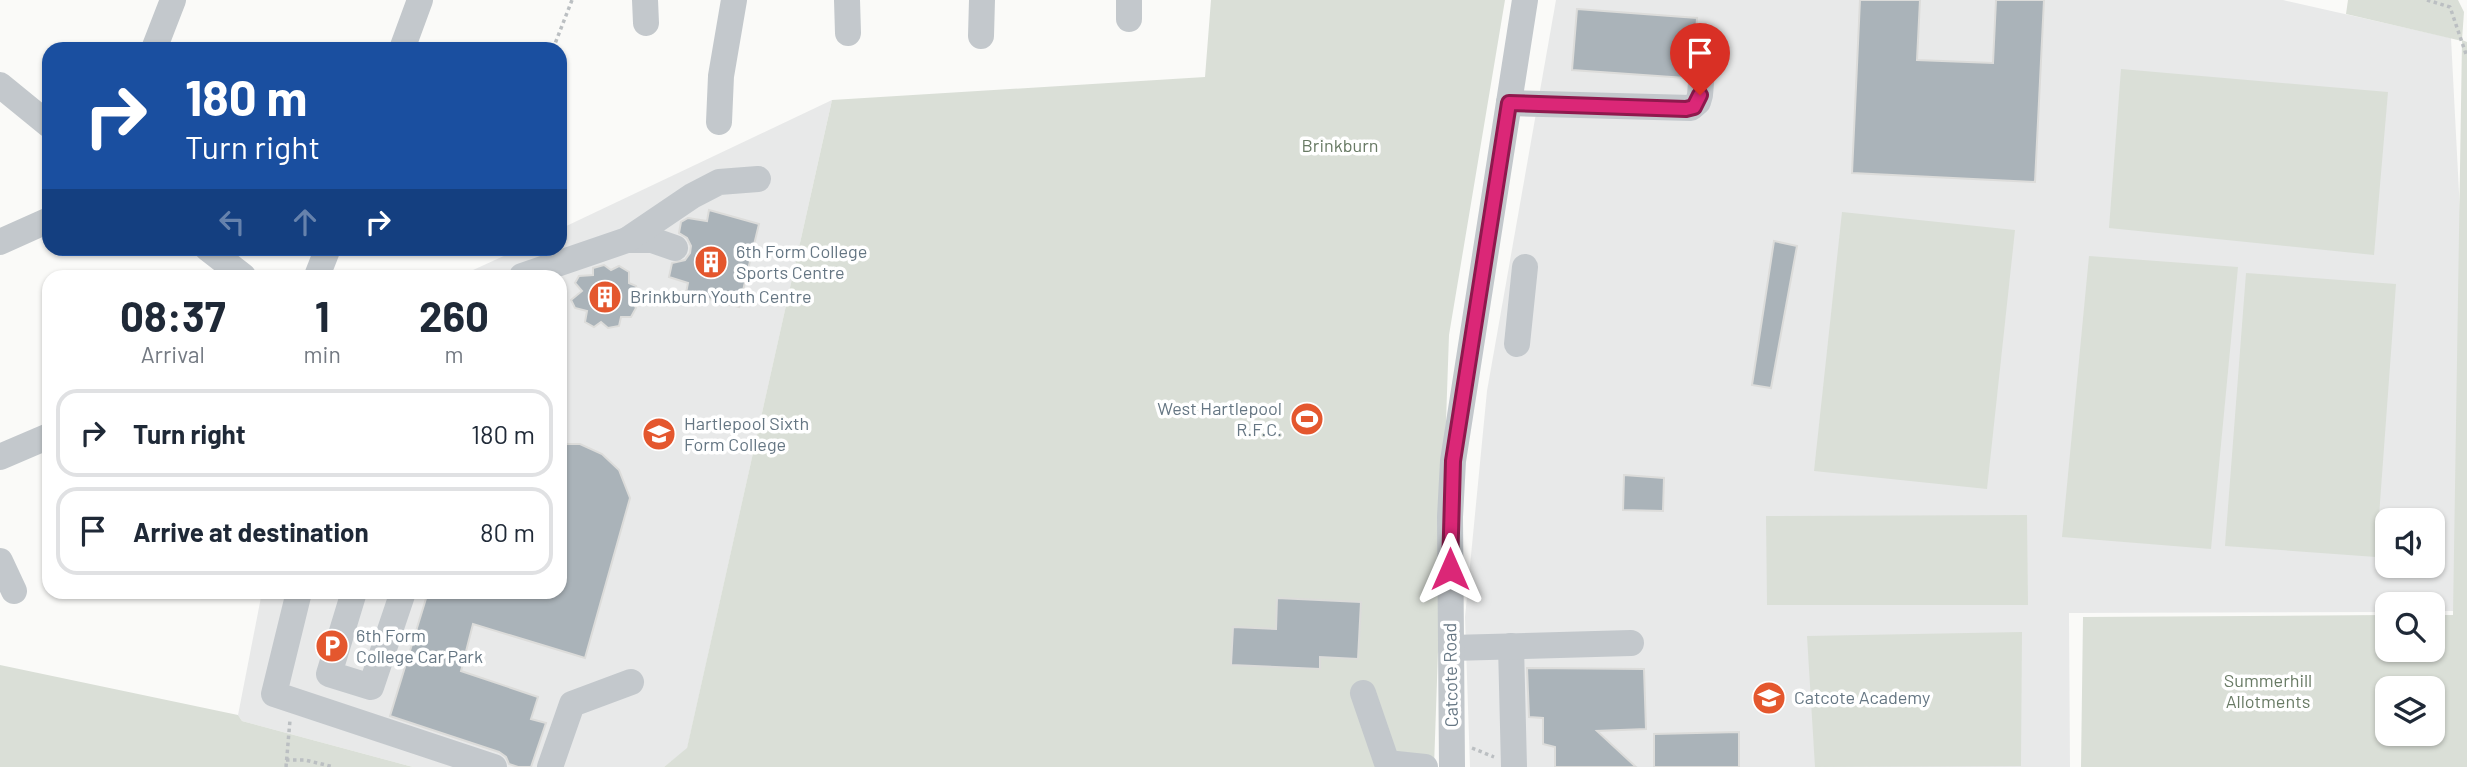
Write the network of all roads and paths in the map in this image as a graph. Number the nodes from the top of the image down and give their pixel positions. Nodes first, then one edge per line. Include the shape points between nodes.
1 (173, 0) edge
2 (420, 0) edge
3 (572, 0) edge
4 (734, 0) edge
5 (847, 0) edge
6 (982, 0) edge
7 (1525, 0) edge
8 (2427, 0) edge
9 (848, 33) dead end
10 (981, 36) dead end
11 (157, 42) edge
12 (405, 42) edge
13 (557, 42) edge
14 (1704, 46) dead end
15 (2467, 57) edge
16 (0, 85) edge
17 (1509, 103) junction
18 (42, 119) edge
19 (719, 122) dead end
20 (758, 179) dead end
21 (42, 223) edge
22 (627, 240) junction
23 (0, 242) edge
24 (676, 248) dead end
25 (217, 256) edge
26 (1525, 267) dead end
27 (235, 270) edge
28 (548, 270) edge
29 (1517, 344) dead end
30 (42, 439) edge
31 (0, 457) edge
32 (0, 561) edge
33 (14, 591) dead end
34 (297, 599) edge
35 (352, 599) edge
36 (401, 599) edge
37 (1631, 643) dead end
38 (1511, 646) junction
39 (1451, 648) junction
40 (632, 682) dead end
41 (1363, 694) dead end
42 (292, 700) junction
43 (1452, 756) edge
44 (286, 760) junction
45 (327, 766) edge
46 (1514, 766) edge
47 (286, 767) edge
48 (334, 767) edge
49 (494, 767) edge
50 (550, 767) edge
51 (1425, 767) edge

1 - 11 street
2 - 12 street
3 - 13 path
4 - 19 street via 721,76
5 - 9 street
6 - 10 street
7 - 17 street, Catcote Road
8 - 15 path via 2450,7
14 - 17 street via 1700,95 1691,108
16 - 18 street
17 - 39 street, Catcote Road via 1453,461
20 - 22 street via 719,182
21 - 23 street
22 - 24 street via 652,240
22 - 28 street
25 - 27 street
26 - 29 street
30 - 31 street
32 - 33 street
34 - 42 street via 274,694
35 - 36 street via 329,674 371,687
37 - 38 street
38 - 39 street
38 - 46 street
39 - 43 street, Catcote Road
40 - 50 street via 572,704
41 - 51 street via 1387,763
42 - 44 path
42 - 49 street
43 - 46 path via 1470,748
44 - 45 path
44 - 47 path
45 - 48 path

